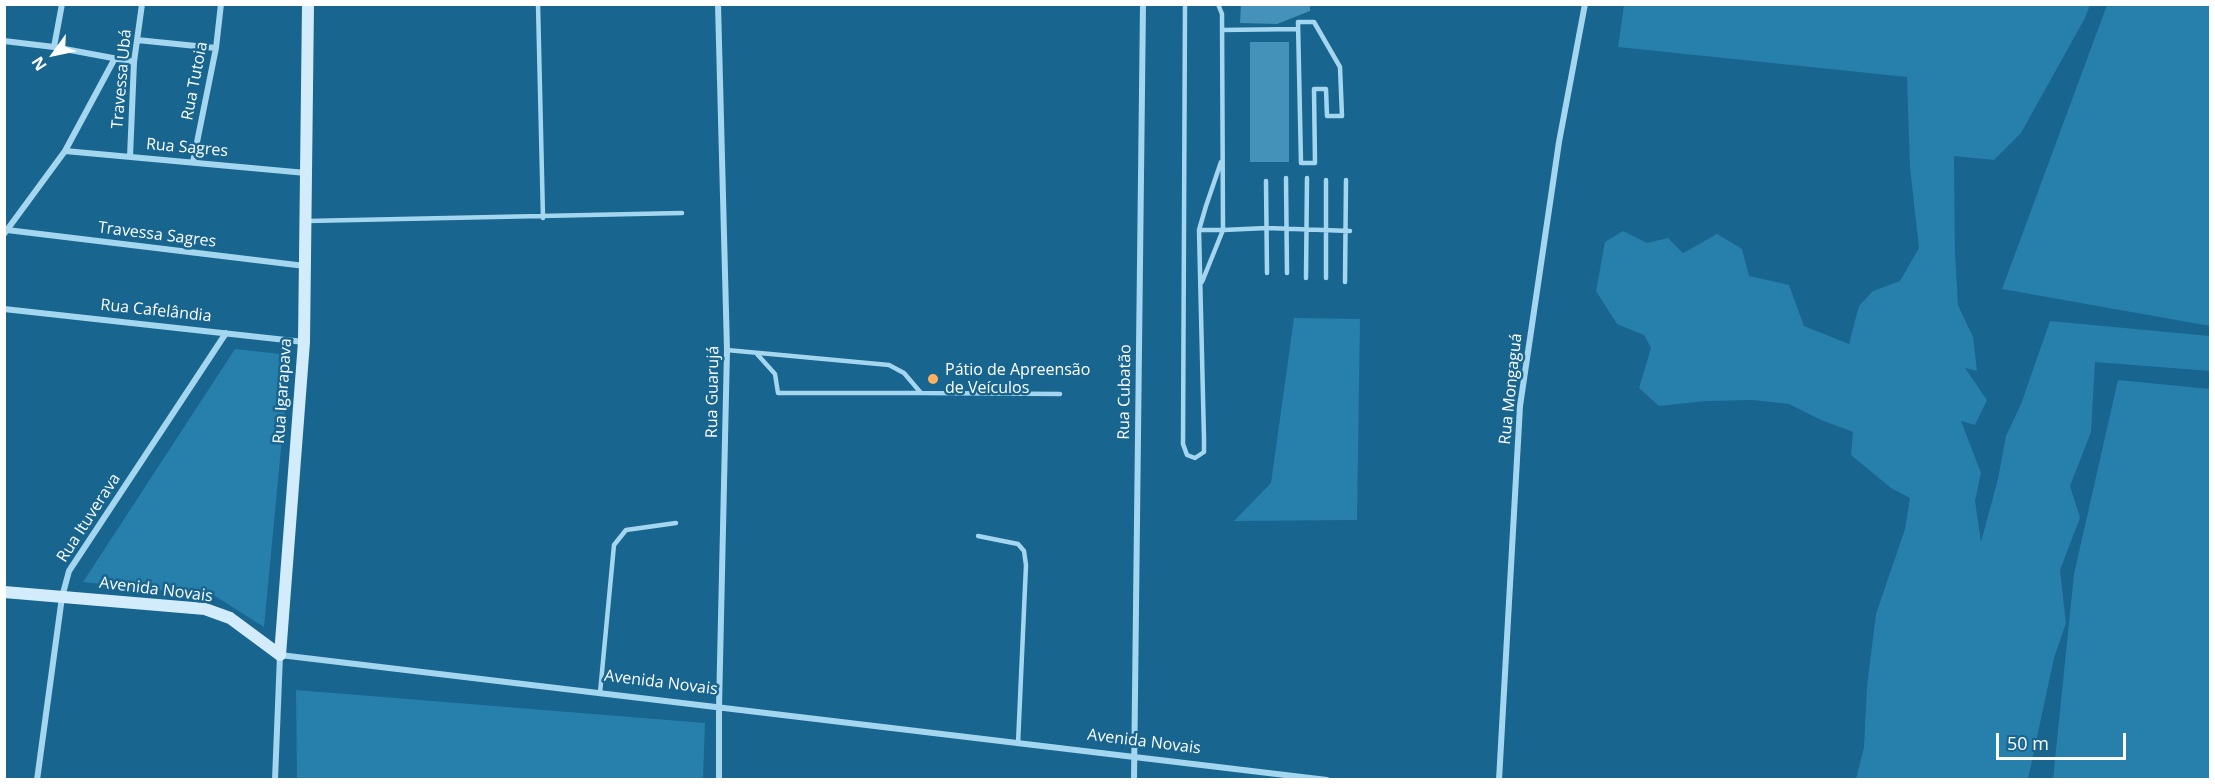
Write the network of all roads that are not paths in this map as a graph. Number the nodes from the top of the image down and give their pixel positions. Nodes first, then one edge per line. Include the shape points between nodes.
1 (62, 4) edge
2 (142, 4) edge
3 (221, 4) edge
4 (308, 4) edge
5 (538, 4) edge
6 (718, 4) edge
7 (1143, 4) edge
8 (1185, 4) edge
9 (1218, 4) edge
10 (1585, 4) edge
11 (1299, 29) junction
12 (1222, 30) junction
13 (137, 40) junction
14 (4, 41) edge
15 (54, 47) junction
16 (216, 48) junction
17 (114, 60) junction
18 (134, 62) junction
19 (65, 151) junction
20 (1224, 156) junction
21 (130, 157) junction
22 (193, 162) junction
23 (307, 173) junction
24 (1286, 178) dead end
25 (1307, 178) dead end
26 (1326, 180) dead end
27 (1346, 180) dead end
28 (1266, 181) dead end
29 (682, 213) dead end
30 (543, 218) junction
31 (307, 220) junction
32 (1267, 228) junction
33 (1287, 229) junction
34 (1199, 230) junction
35 (1223, 230) junction
36 (1306, 230) junction
37 (1325, 230) junction
38 (1347, 231) junction
39 (6, 232) edge
40 (305, 267) junction
41 (1267, 273) dead end
42 (1287, 273) dead end
43 (1306, 278) dead end
44 (1326, 278) dead end
45 (1345, 282) dead end
46 (1201, 285) junction
47 (4, 309) edge
48 (226, 333) junction
49 (304, 342) junction
50 (727, 350) junction
51 (757, 353) junction
52 (921, 393) junction
53 (1060, 394) dead end
54 (676, 523) dead end
55 (978, 536) dead end
56 (4, 592) edge
57 (62, 597) junction
58 (280, 655) junction
59 (600, 693) junction
60 (718, 707) junction
61 (1018, 744) junction
62 (1135, 758) junction
63 (37, 780) edge
64 (275, 780) edge
65 (719, 780) edge
66 (1134, 780) edge
67 (1327, 780) edge
68 (1500, 780) edge

1 - 15 street
2 - 13 street, Travessa Ubá
3 - 16 street, Rua Tutoia
4 - 23 street, Rua Igarapava
5 - 30 lane
6 - 50 street, Rua Guarujá
7 - 62 street, Rua Cubatão
8 - 46 lane via 1183,444 1187,455 1196,458 1204,452
9 - 12 lane
10 - 68 street, Rua Mongaguá via 1559,142 1520,406
11 - 11 lane via 1301,163 1315,163 1314,89 1326,89 1327,117 1341,116 1341,68 1314,22 1299,22
11 - 12 lane
12 - 20 lane
13 - 16 street
13 - 18 street, Travessa Ubá
14 - 15 street
15 - 17 street
16 - 22 street, Rua Tutoia
17 - 18 street
17 - 19 street
18 - 21 street, Travessa Ubá
19 - 21 street, Rua Sagres
19 - 39 street
20 - 34 lane
20 - 35 lane
21 - 22 street, Rua Sagres
22 - 23 street, Rua Sagres
23 - 31 street, Rua Igarapava
24 - 33 lane
25 - 36 lane
26 - 37 lane
27 - 38 lane
28 - 32 lane
29 - 30 lane
30 - 31 lane
31 - 40 street, Rua Igarapava
32 - 33 lane
32 - 35 lane
32 - 41 lane
33 - 36 lane
33 - 42 lane
34 - 35 lane
34 - 46 lane
35 - 46 lane
36 - 37 lane
36 - 43 lane
37 - 38 lane
37 - 44 lane
38 - 45 lane
39 - 40 street, Travessa Sagres
40 - 49 street, Rua Igarapava
47 - 48 street, Rua Cafelândia
48 - 49 street, Rua Cafelândia
48 - 57 street, Rua Ituverava via 69,571
49 - 58 street, Rua Igarapava
50 - 51 lane
50 - 60 street, Rua Guarujá
51 - 52 lane via 889,365 904,373
51 - 52 lane via 775,374 778,393
52 - 53 lane
54 - 59 lane via 626,530 614,545
55 - 61 lane via 1018,544 1024,551
56 - 57 street, Avenida Novais
57 - 58 street, Avenida Novais via 205,609 230,618
57 - 63 street, Rua Ituverava
58 - 59 street, Avenida Novais
58 - 64 street, Rua Igarapava
59 - 60 street, Avenida Novais
60 - 61 street, Avenida Novais
60 - 65 street, Rua Guarujá
61 - 62 street, Avenida Novais
62 - 66 street, Rua Cubatão
62 - 67 street, Avenida Novais

